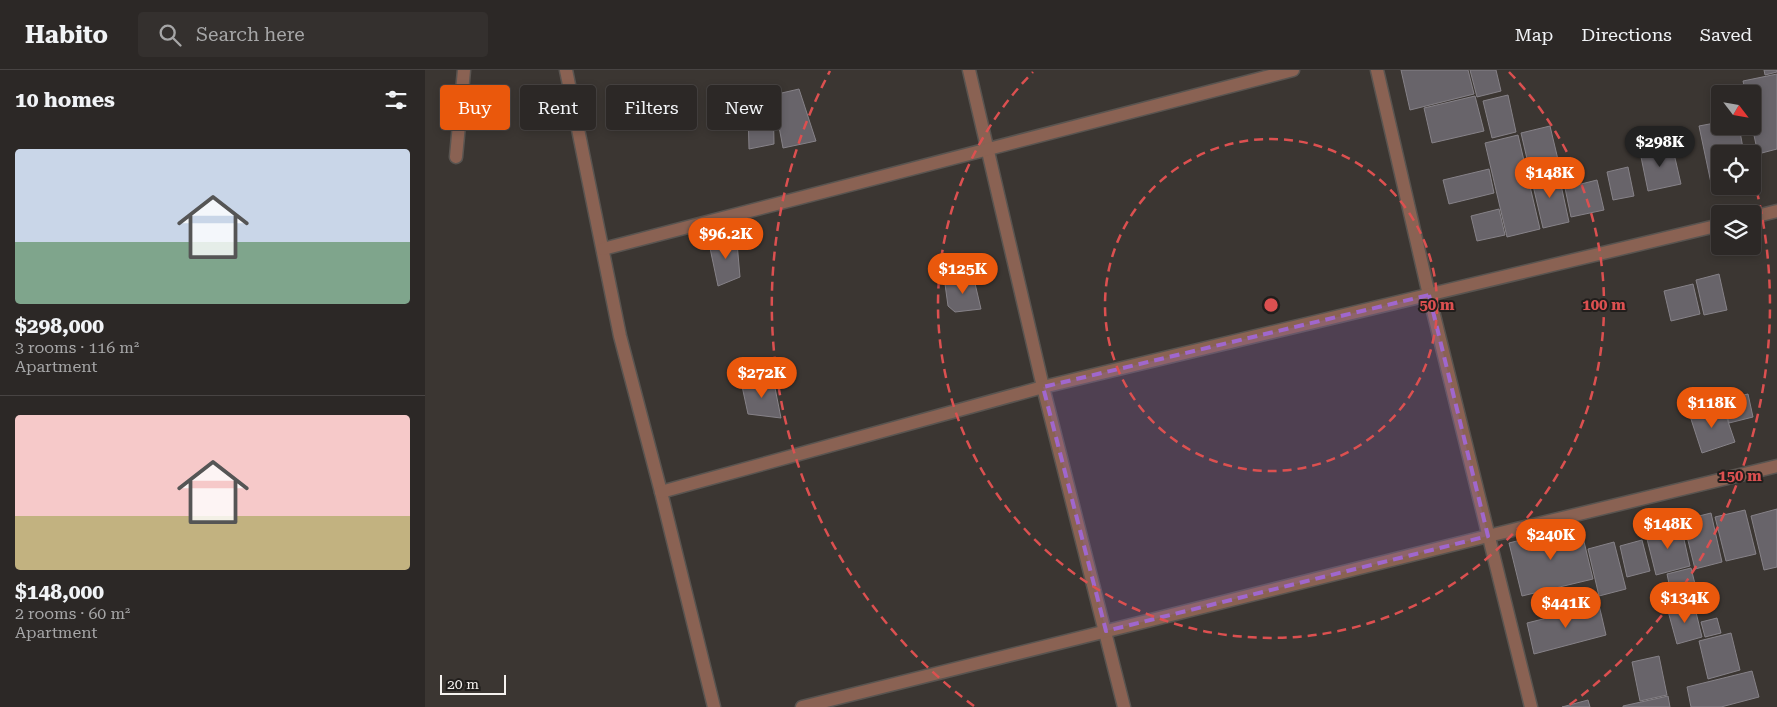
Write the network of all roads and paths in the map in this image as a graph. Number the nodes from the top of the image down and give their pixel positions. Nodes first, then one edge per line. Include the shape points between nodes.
1 (464, 70) edge
2 (566, 70) edge
3 (969, 70) edge
4 (1293, 70) edge
5 (1377, 70) edge
6 (987, 150) junction
7 (456, 157) dead end
8 (1777, 211) edge
9 (1761, 215) edge
10 (1711, 227) edge
11 (603, 249) junction
12 (1429, 295) junction
13 (1043, 387) junction
14 (1777, 466) edge
15 (661, 492) junction
16 (1488, 536) junction
17 (1106, 631) junction
18 (714, 707) edge
19 (802, 707) edge
20 (1124, 707) edge
21 (1531, 707) edge

1 - 7 street
2 - 11 street
3 - 6 street
4 - 6 street
5 - 12 street
6 - 11 street
6 - 13 street
8 - 9 street
10 - 12 street
11 - 15 street via 620,336
12 - 13 street
12 - 16 street
13 - 15 street
13 - 17 street
14 - 16 street
15 - 18 street
16 - 17 street
16 - 21 street
17 - 19 street
17 - 20 street

